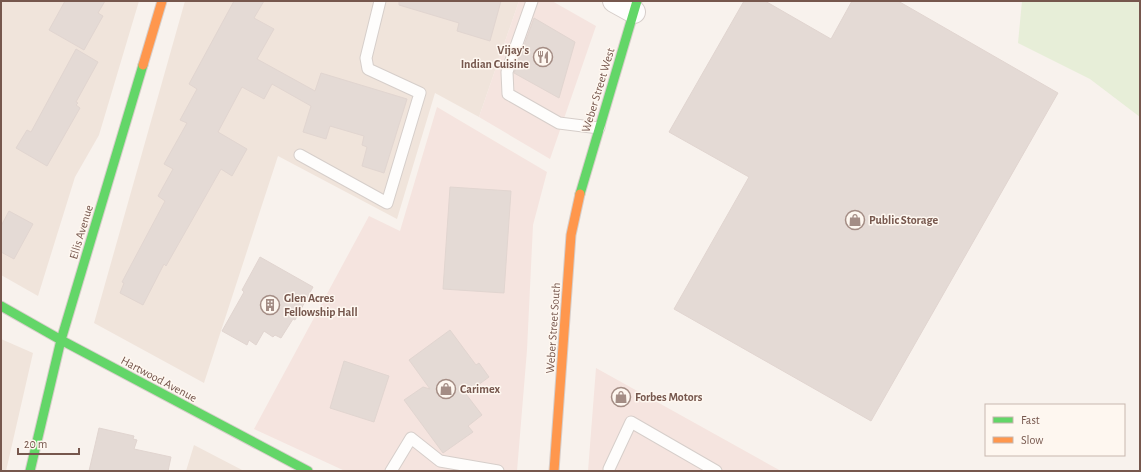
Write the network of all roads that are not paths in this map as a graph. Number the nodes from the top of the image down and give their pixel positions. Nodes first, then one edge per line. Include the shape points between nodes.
1 (162, 1) edge
2 (380, 1) edge
3 (532, 1) edge
4 (614, 1) edge
5 (636, 7) edge
6 (599, 128) junction
7 (300, 154) dead end
8 (581, 187) joint
9 (1, 306) edge
10 (61, 340) junction
11 (610, 470) edge
12 (30, 471) edge
13 (308, 471) edge
14 (390, 471) edge
15 (498, 471) edge
16 (554, 471) edge
17 (597, 471) edge
18 (716, 471) edge

1 - 10 street, Ellis Avenue
2 - 7 lane via 366,58 368,69 420,93 387,203
3 - 6 lane via 507,72 508,94 558,123
4 - 5 street
5 - 6 street, Weber Street West
6 - 8 street, Weber Street West
8 - 16 street, Weber Street South via 571,235
9 - 10 street, Hartwood Avenue
10 - 12 street, Ellis Avenue
10 - 13 street, Hartwood Avenue
11 - 17 lane
11 - 18 lane via 631,422
14 - 15 lane via 412,438 440,461

